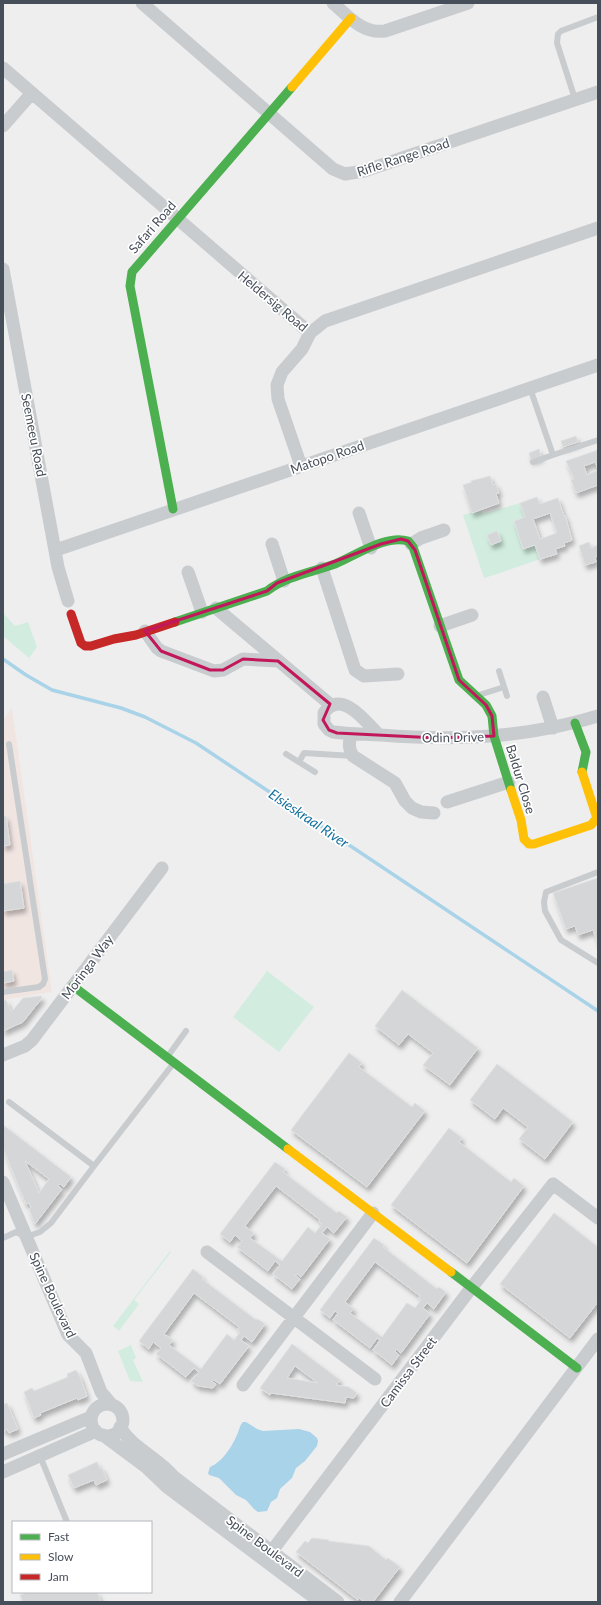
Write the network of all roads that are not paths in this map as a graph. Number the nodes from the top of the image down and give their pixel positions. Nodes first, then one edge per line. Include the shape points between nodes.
1 (142, 3) edge
2 (334, 3) edge
3 (468, 3) edge
4 (598, 17) edge
5 (351, 18) junction
6 (3, 68) edge
7 (598, 92) edge
8 (32, 93) junction
9 (575, 100) junction
10 (268, 112) junction
11 (3, 126) edge
12 (177, 218) junction
13 (598, 228) edge
14 (3, 269) edge
15 (310, 333) junction
16 (598, 365) edge
17 (530, 388) junction
18 (598, 440) edge
19 (553, 455) junction
20 (533, 462) dead end
21 (301, 466) junction
22 (173, 509) junction
23 (359, 513) dead end
24 (444, 530) dead end
25 (272, 544) dead end
26 (412, 544) junction
27 (371, 548) junction
28 (56, 550) junction
29 (322, 568) junction
30 (188, 572) dead end
31 (284, 581) junction
32 (68, 601) dead end
33 (216, 608) junction
34 (202, 612) junction
35 (71, 614) dead end
36 (472, 615) dead end
37 (440, 626) junction
38 (145, 631) junction
39 (256, 642) junction
40 (243, 659) junction
41 (278, 661) junction
42 (499, 671) dead end
43 (398, 674) dead end
44 (504, 687) junction
45 (476, 696) junction
46 (507, 696) dead end
47 (543, 697) dead end
48 (332, 706) junction
49 (598, 716) edge
50 (575, 722) junction
51 (552, 728) junction
52 (351, 734) junction
53 (379, 735) junction
54 (494, 736) junction
55 (9, 744) dead end
56 (286, 754) dead end
57 (353, 756) junction
58 (299, 762) junction
59 (315, 772) dead end
60 (509, 782) junction
61 (448, 802) dead end
62 (434, 812) dead end
63 (162, 868) dead end
64 (598, 872) edge
65 (598, 963) edge
66 (73, 986) junction
67 (3, 992) edge
68 (186, 1032) dead end
69 (3, 1055) edge
70 (171, 1060) junction
71 (10, 1102) dead end
72 (94, 1166) junction
73 (3, 1182) edge
74 (3, 1201) edge
75 (373, 1213) junction
76 (598, 1218) edge
77 (21, 1234) junction
78 (3, 1238) edge
79 (207, 1252) dead end
80 (472, 1287) junction
81 (294, 1318) junction
82 (598, 1339) edge
83 (577, 1368) junction
84 (375, 1379) dead end
85 (243, 1385) dead end
86 (100, 1409) junction
87 (120, 1427) junction
88 (100, 1433) junction
89 (3, 1454) edge
90 (40, 1456) junction
91 (3, 1472) edge
92 (67, 1521) edge
93 (268, 1556) junction
94 (320, 1602) edge
95 (338, 1602) edge
96 (400, 1602) edge

1 - 10 street, Rifle Range Road
2 - 5 street
3 - 5 street via 386,31 369,31
4 - 9 lane via 558,34 557,44
5 - 10 street, Safari Road
6 - 8 street, Heldersig Road
7 - 9 street, Rifle Range Road
8 - 11 street
8 - 12 street, Heldersig Road
9 - 10 street, Rifle Range Road via 364,171 345,174 333,169
10 - 12 street, Safari Road
12 - 15 street, Heldersig Road
12 - 22 street, Safari Road via 130,276
13 - 15 street, Heldersig Road via 325,321
14 - 28 street, Seemeeu Road
15 - 21 street via 302,349 282,372 277,384 278,398
16 - 17 street, Matopo Road
17 - 19 lane
17 - 21 street, Matopo Road
18 - 19 lane
19 - 20 lane
21 - 22 street, Matopo Road
22 - 28 street, Matopo Road
23 - 27 street
24 - 26 street
25 - 31 street
26 - 27 street via 401,539
26 - 37 street, Baldur Close
27 - 29 street
28 - 32 street, Seemeeu Road
29 - 31 street
29 - 43 street via 355,670 364,676
30 - 34 street
31 - 33 street via 267,591
33 - 34 street
33 - 39 street
34 - 38 street
35 - 38 street via 80,641 88,647
36 - 37 street
37 - 45 street, Baldur Close via 459,680
38 - 40 street via 161,651 210,670 223,670
39 - 40 street
39 - 41 street
40 - 41 street
41 - 48 street
42 - 44 lane
44 - 45 lane
44 - 46 lane
45 - 54 street, Baldur Close via 486,705 492,716
47 - 51 street
48 - 52 street, Odin Drive via 323,717 326,727 333,732
48 - 53 street via 338,703 349,707
49 - 50 street, Odin Drive
50 - 51 street, Odin Drive
50 - 60 street, Baldur Close via 586,752 582,773 597,814 595,822 530,844 522,834 521,820
51 - 54 street, Odin Drive
52 - 53 street, Odin Drive
52 - 57 street via 349,750
53 - 54 street, Odin Drive via 437,738
54 - 60 street, Baldur Close
55 - 67 lane via 44,979 43,984 38,987
56 - 58 lane
57 - 58 lane via 304,753
57 - 62 street via 395,784 412,808 421,812
58 - 59 lane
60 - 61 street
63 - 66 street, Moringa Way
64 - 65 lane via 546,892 544,902 545,911 561,940
66 - 69 street, Moringa Way via 32,1040 25,1046
66 - 70 street
68 - 70 lane
70 - 72 lane
70 - 75 street
71 - 72 lane
72 - 77 lane via 51,1223 40,1232
73 - 77 street, Spine Boulevard
74 - 77 street, Spine Boulevard
75 - 80 street
75 - 81 street
76 - 80 street, Camissa Street via 553,1184
77 - 78 lane
77 - 86 street, Spine Boulevard via 68,1335 86,1353 101,1392
79 - 81 street
80 - 83 street
80 - 93 street, Camissa Street
81 - 84 street
81 - 85 street
82 - 83 street
83 - 96 street
86 - 87 street via 115,1406 121,1412
86 - 88 street via 92,1425
86 - 89 street
87 - 88 street via 111,1434
87 - 93 street, Spine Boulevard via 125,1436 167,1467 174,1477
88 - 90 street
88 - 93 street, Spine Boulevard via 168,1487
90 - 91 street
90 - 92 lane
93 - 94 street, Spine Boulevard
93 - 95 street, Spine Boulevard

